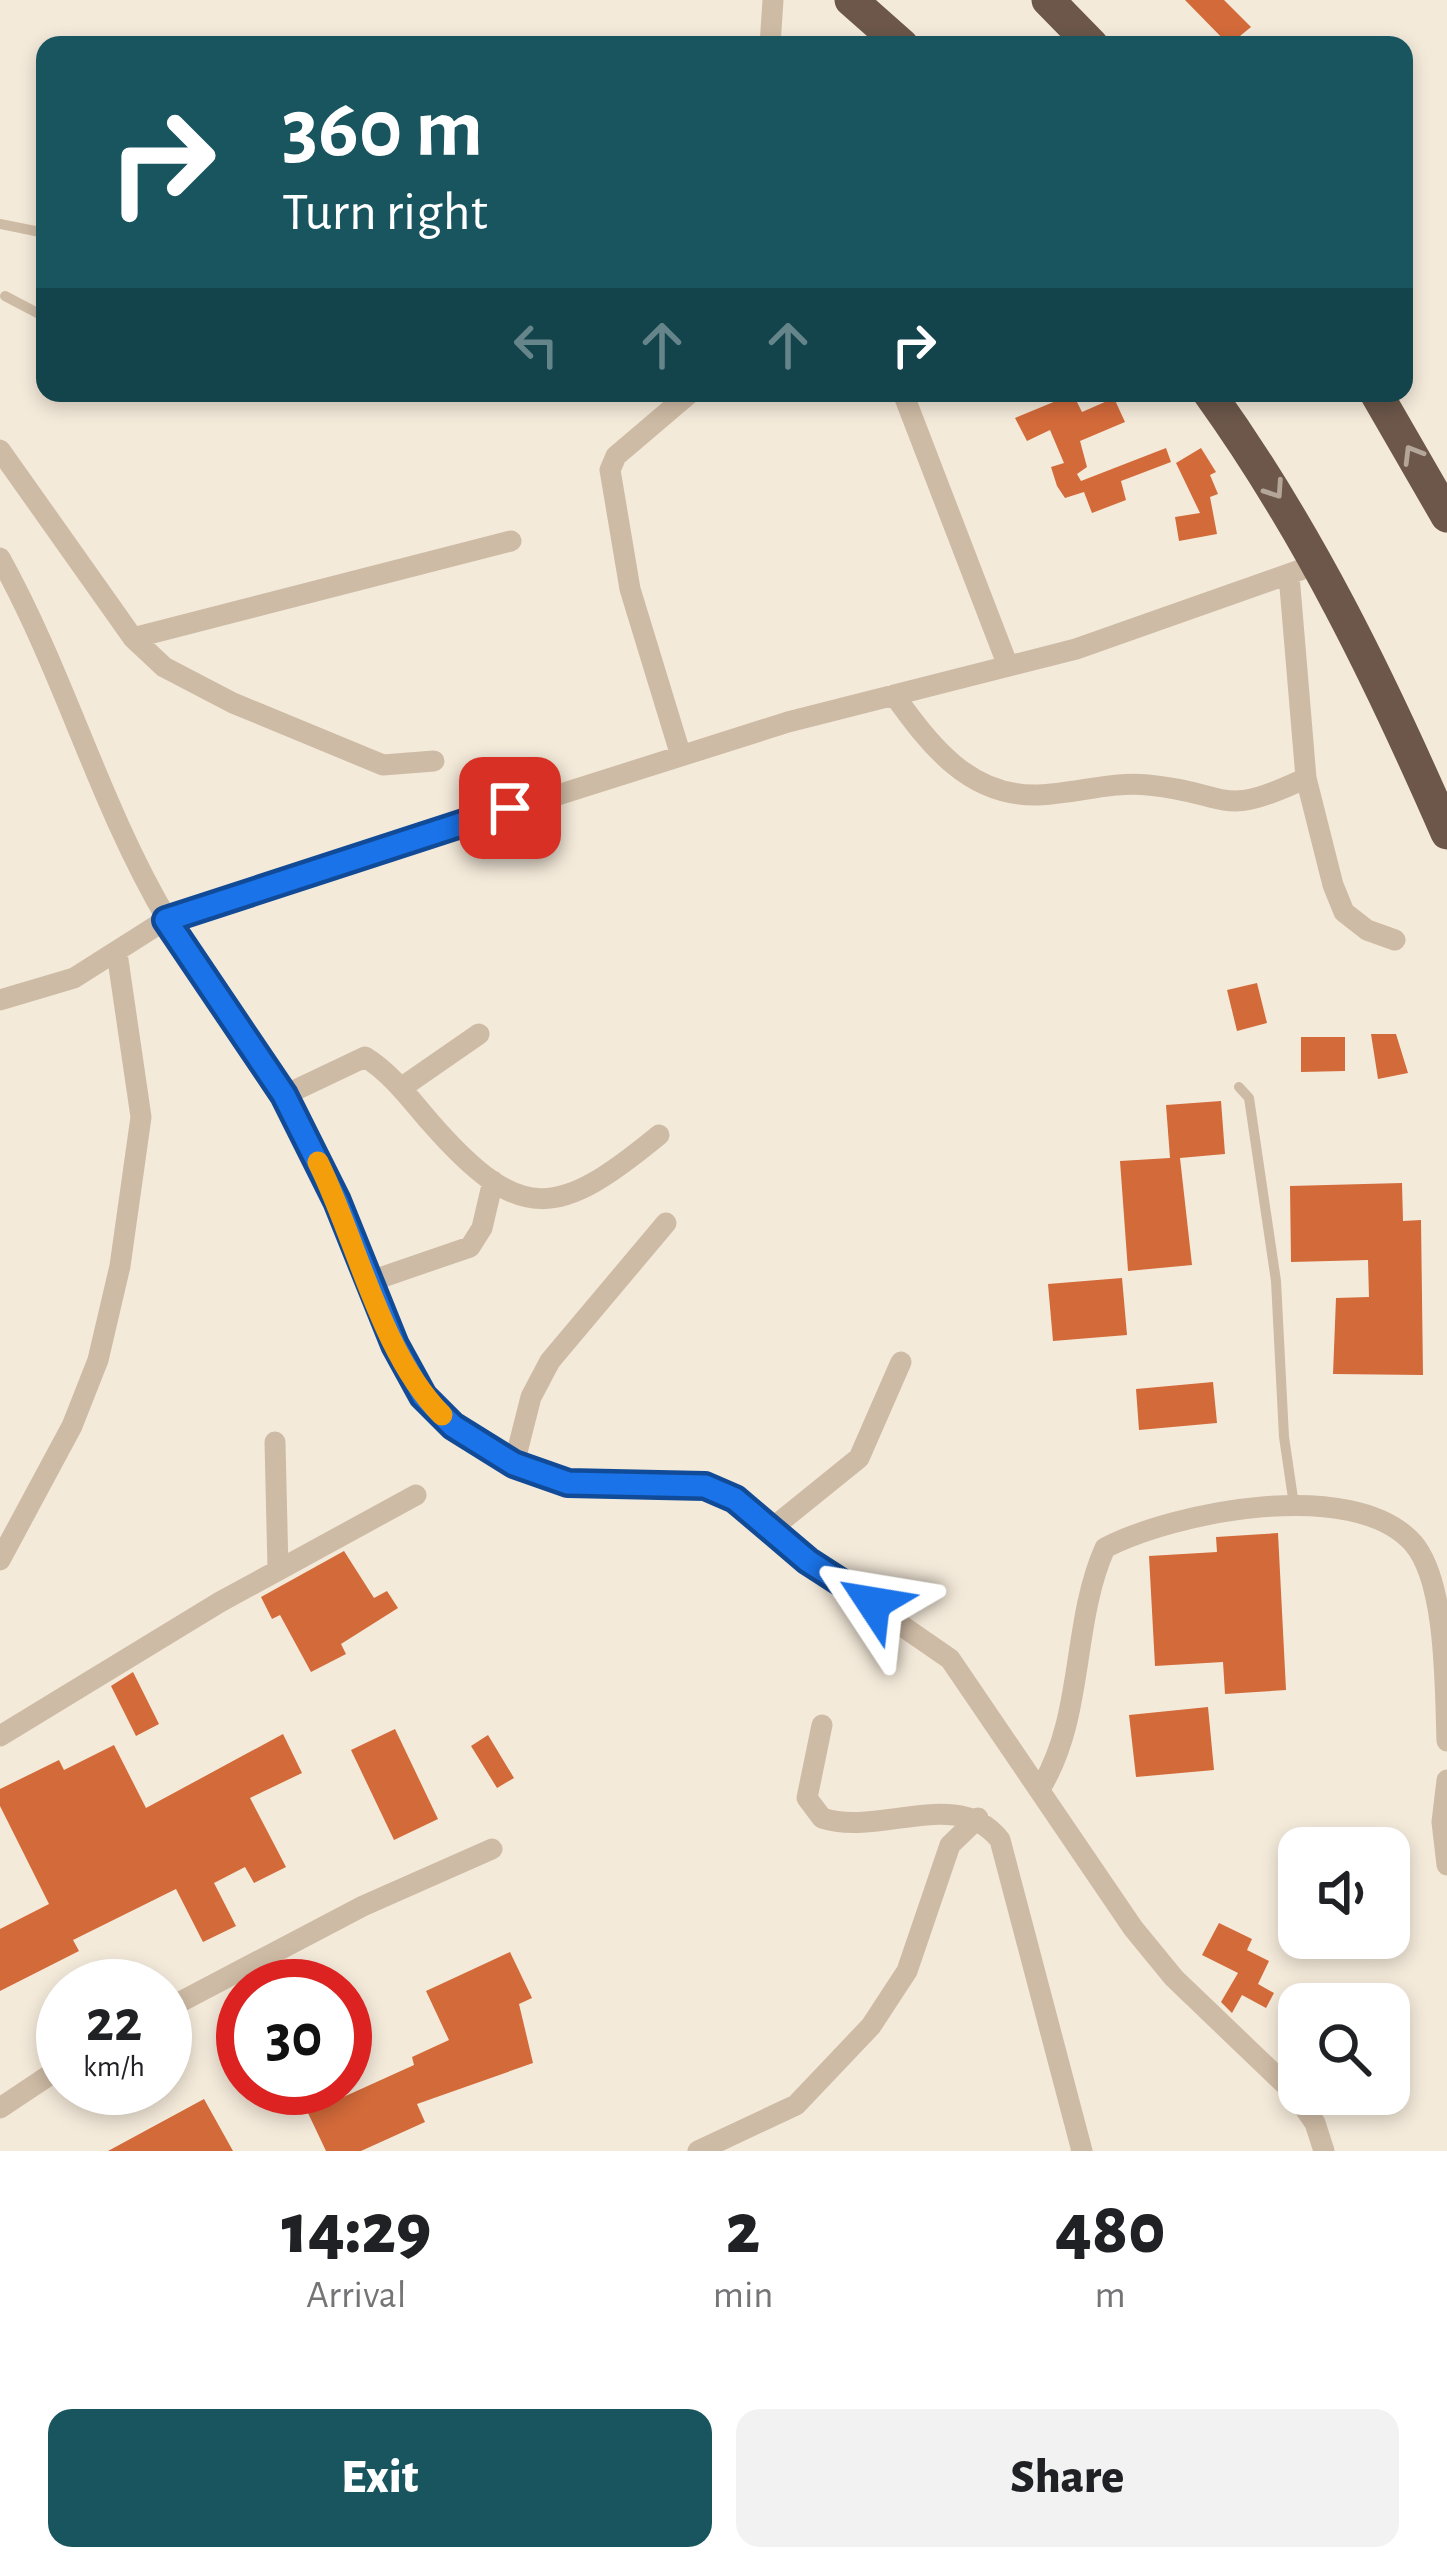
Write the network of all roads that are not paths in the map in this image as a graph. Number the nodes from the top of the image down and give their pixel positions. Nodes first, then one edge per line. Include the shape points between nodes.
1 (773, 0) edge
2 (851, 0) edge
3 (1048, 0) edge
4 (771, 36) edge
5 (892, 36) edge
6 (1083, 36) edge
7 (0, 224) edge
8 (36, 230) edge
9 (5, 296) dead end
10 (36, 312) edge
11 (679, 402) edge
12 (906, 402) edge
13 (1214, 402) edge
14 (1381, 402) edge
15 (0, 450) edge
16 (1444, 505) edge
17 (511, 541) dead end
18 (0, 558) edge
19 (1304, 569) junction
20 (133, 638) junction
21 (1008, 666) junction
22 (894, 695) junction
23 (681, 756) junction
24 (434, 761) dead end
25 (1306, 778) junction
26 (1447, 832) edge
27 (166, 920) junction
28 (1395, 940) dead end
29 (117, 953) junction
30 (0, 1000) edge
31 (479, 1034) dead end
32 (1239, 1087) dead end
33 (400, 1088) junction
34 (284, 1095) junction
35 (659, 1135) dead end
36 (494, 1181) junction
37 (666, 1223) dead end
38 (370, 1281) junction
39 (901, 1362) dead end
40 (275, 1442) dead end
41 (514, 1464) junction
42 (416, 1495) dead end
43 (1295, 1508) junction
44 (770, 1530) junction
45 (0, 1559) edge
46 (278, 1570) junction
47 (822, 1725) dead end
48 (0, 1736) edge
49 (1447, 1741) edge
50 (1447, 1780) edge
51 (1040, 1789) junction
52 (979, 1818) junction
53 (492, 1849) dead end
54 (1447, 1865) edge
55 (192, 1996) edge
56 (36, 2084) edge
57 (0, 2108) edge
58 (698, 2151) edge
59 (1082, 2151) edge
60 (1324, 2151) edge

1 - 4 street
2 - 5 highway
3 - 6 highway
7 - 8 lane
9 - 10 lane
11 - 23 street via 610,470 630,589
12 - 21 street
13 -> 19 highway
16 -> 14 highway
15 - 20 street
17 - 20 street
18 - 27 street via 78,724 124,847
19 - 21 street
19 - 25 street
19 - 26 highway via 1371,659
20 - 24 street via 164,668 297,730 383,765
21 - 22 street
22 - 23 street
22 - 25 street via 939,755 1009,793 1144,784 1244,804
23 - 27 street
25 - 28 street via 1343,912
27 - 29 street
27 - 34 street
29 - 30 street via 74,978
29 - 45 street via 141,1118 120,1266 72,1426
31 - 33 street
32 - 43 lane via 1249,1098 1267,1204
33 - 34 street via 365,1057
33 - 36 street via 458,1154
34 - 38 street
35 - 36 street via 562,1199 519,1196
36 - 38 street via 470,1247
37 - 41 street via 550,1361 531,1397
38 - 41 street via 423,1396 481,1447
39 - 44 street via 859,1459
40 - 46 street
41 - 44 street via 568,1483 705,1486 735,1499
42 - 46 street
43 - 49 street via 1367,1517 1413,1544 1428,1569 1439,1628
43 - 51 street via 1170,1520 1105,1548 1091,1580 1071,1703
44 - 51 street via 950,1659
46 - 48 street
47 - 52 street via 807,1798 822,1818
50 - 54 street
51 - 60 street via 1133,1928 1295,2095
52 - 58 street via 950,1845 907,1971 871,2026 796,2105
52 - 59 street via 1006,1858
53 - 55 street
56 - 57 street

